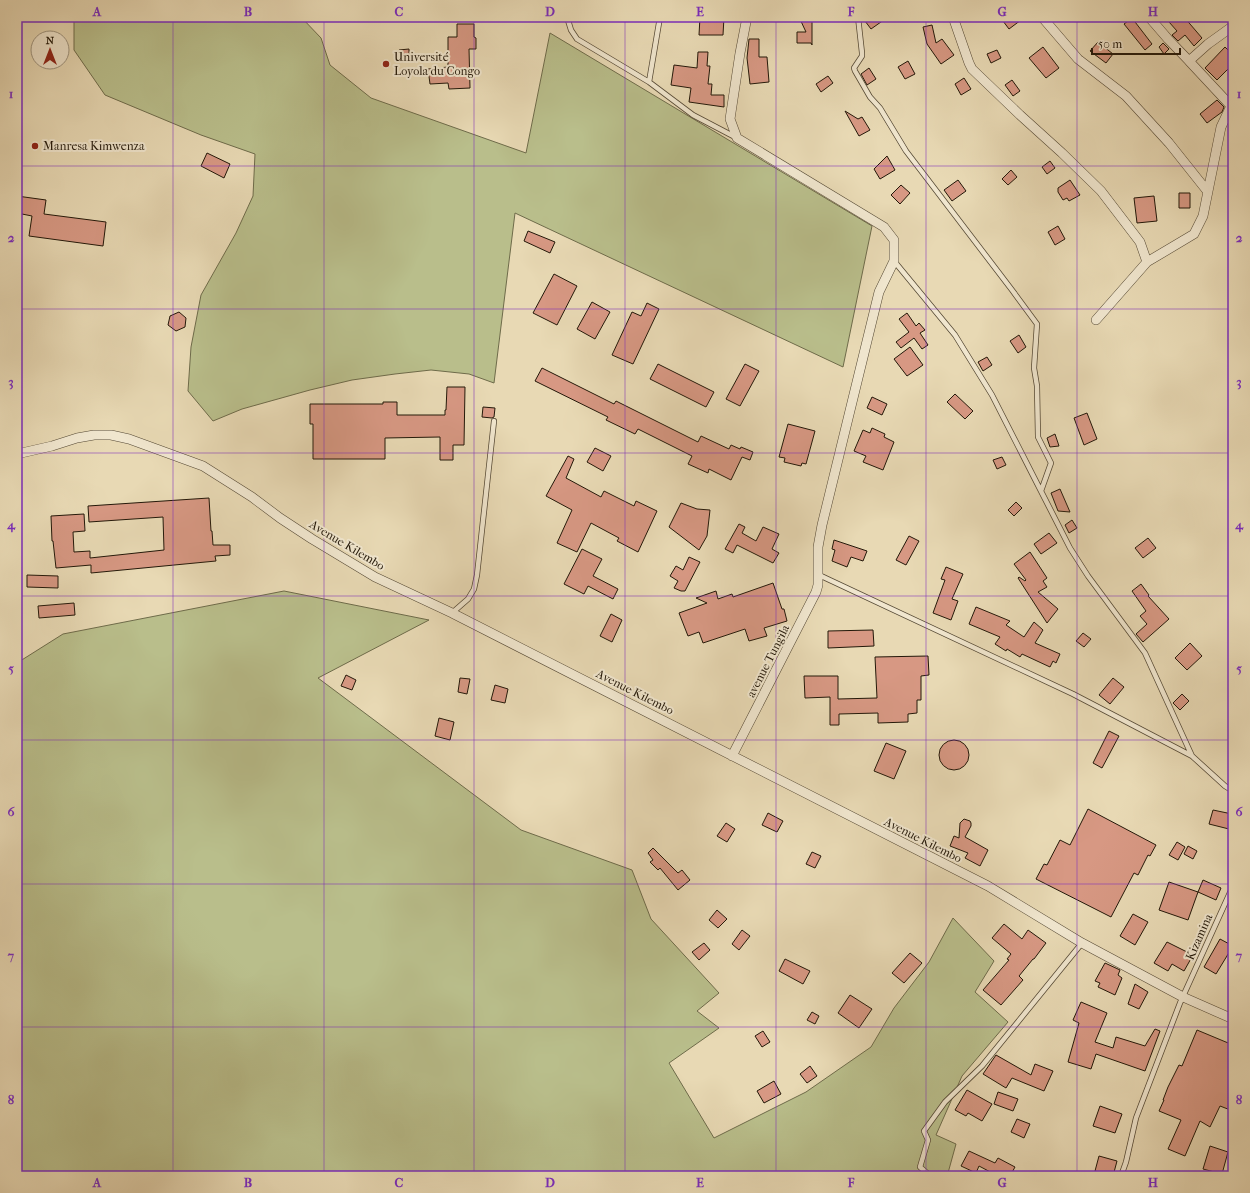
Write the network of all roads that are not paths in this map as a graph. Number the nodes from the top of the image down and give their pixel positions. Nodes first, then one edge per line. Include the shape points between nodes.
1 (567, 17) edge
2 (660, 17) edge
3 (747, 17) edge
4 (858, 17) edge
5 (953, 17) edge
6 (1042, 17) edge
7 (1149, 17) edge
8 (1233, 26) edge
9 (1188, 61) junction
10 (649, 82) junction
11 (737, 138) junction
12 (1208, 192) junction
13 (894, 261) junction
14 (1147, 262) junction
15 (1096, 320) dead end
16 (494, 421) dead end
17 (17, 454) edge
18 (1041, 491) junction
19 (819, 575) junction
20 (452, 613) junction
21 (732, 756) junction
22 (1192, 756) junction
23 (1233, 791) edge
24 (1233, 886) edge
25 (1082, 943) junction
26 (1183, 997) junction
27 (1233, 1019) edge
28 (927, 1176) edge
29 (1121, 1176) edge

1 - 10 lane via 577,39
2 - 10 lane
3 - 11 street via 730,119
4 - 18 lane via 862,53 854,68 858,78 906,151 1037,324 1034,368 1038,437 1051,463
5 - 14 street via 972,70 1101,191 1140,242
6 - 12 street via 1079,61 1126,96
7 - 9 street
8 - 9 street
9 - 12 street via 1231,106 1221,127
10 - 11 lane via 693,115
11 - 13 street via 884,227 894,240
12 - 14 street via 1203,216 1194,234
13 - 18 lane via 958,339 992,394
13 - 19 street, avenue Tungila via 879,292 822,525 818,547
14 - 15 street
16 - 20 lane via 474,589 468,599
17 - 20 street, Avenue Kilembo via 94,435 129,439 144,444 203,466 312,539 375,577
18 - 22 lane via 1070,548 1088,576 1146,653
19 - 21 street, avenue Tungila via 816,592
19 - 22 lane via 1073,694
20 - 21 street, Avenue Kilembo
21 - 25 street, Avenue Kilembo via 988,886
22 - 23 lane via 1224,786
24 - 26 lane, Kizamina
25 - 26 street, Avenue Kilembo
25 - 28 lane via 982,1066 945,1102 924,1131 928,1140 920,1167 928,1174
26 - 27 street, Avenue Kilembo
26 - 29 lane, Kizamina via 1136,1118

